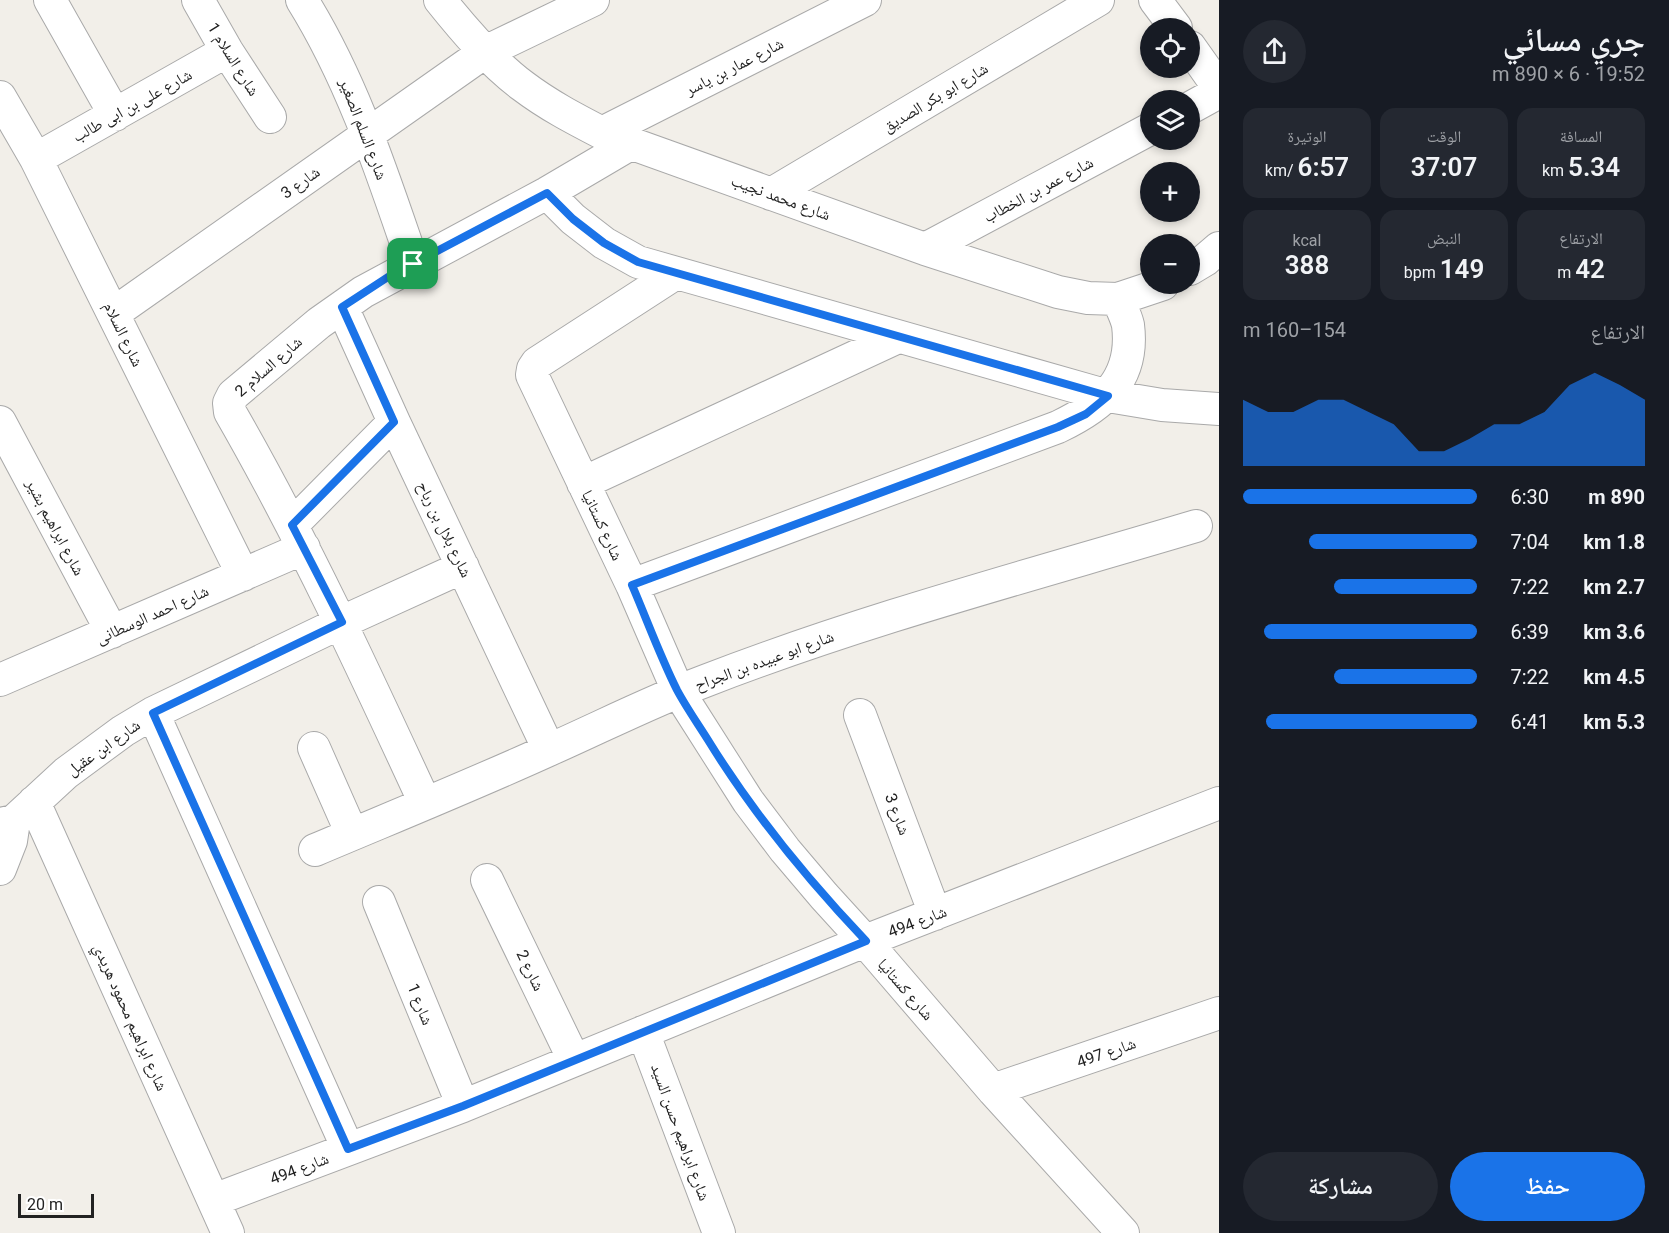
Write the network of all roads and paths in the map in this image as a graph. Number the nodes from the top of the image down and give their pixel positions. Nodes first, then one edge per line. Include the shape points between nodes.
1 (50, 0) edge
2 (198, 0) edge
3 (302, 0) edge
4 (440, 0) edge
5 (593, 0) edge
6 (865, 0) edge
7 (1098, 0) edge
8 (1155, 0) edge
9 (1168, 18) edge
10 (227, 51) junction
11 (485, 52) junction
12 (1200, 62) edge
13 (1219, 90) edge
14 (0, 97) edge
15 (1200, 102) edge
16 (115, 115) junction
17 (270, 117) dead end
18 (602, 133) junction
19 (369, 134) junction
20 (1140, 134) edge
21 (632, 143) junction
22 (36, 159) junction
23 (547, 193) junction
24 (771, 194) junction
25 (1219, 248) edge
26 (925, 249) junction
27 (1200, 263) edge
28 (413, 264) junction
29 (676, 273) junction
30 (1140, 292) edge
31 (1118, 299) junction
32 (342, 307) junction
33 (114, 313) junction
34 (898, 336) junction
35 (1108, 396) junction
36 (1219, 409) edge
37 (394, 422) junction
38 (2, 429) edge
39 (583, 483) junction
40 (1196, 526) dead end
41 (298, 536) junction
42 (464, 567) junction
43 (243, 575) junction
44 (632, 585) junction
45 (342, 622) junction
46 (112, 632) junction
47 (0, 680) edge
48 (678, 691) junction
49 (153, 713) junction
50 (860, 715) dead end
51 (314, 748) dead end
52 (549, 750) junction
53 (425, 803) junction
54 (1219, 803) edge
55 (16, 816) edge
56 (352, 834) junction
57 (315, 850) dead end
58 (0, 869) edge
59 (487, 880) dead end
60 (379, 902) dead end
61 (935, 914) junction
62 (866, 941) junction
63 (1219, 1013) edge
64 (643, 1032) junction
65 (574, 1060) junction
66 (993, 1090) junction
67 (463, 1106) junction
68 (348, 1149) junction
69 (214, 1200) junction
70 (228, 1233) edge
71 (718, 1233) edge
72 (1123, 1233) edge

1 - 16 street
2 - 10 street, شارع السلام 1
3 - 19 street, شارع السلم الصغير via 344,76
4 - 11 street, شارع محمد نجيب
5 - 11 street, شارع 3
6 - 18 street, شارع عمار بن ياسر
7 - 24 street, شارع ابو بكر الصديق
8 - 9 street
10 - 16 street, شارع على بن ابى طالب
10 - 17 street, شارع السلام 1
11 - 18 street, شارع محمد نجيب via 521,85
11 - 19 street, شارع 3
12 - 13 street
13 - 15 street
14 - 22 street, شارع السلام
16 - 22 street, شارع على بن ابى طالب
18 - 21 street, شارع محمد نجيب
19 - 28 street, شارع السلم الصغير
19 - 33 street, شارع 3
20 - 26 street, شارع عمر بن الخطاب
21 - 23 street, شارع السلام 2
21 - 24 street, شارع محمد نجيب
22 - 33 street, شارع السلام
23 - 28 street, شارع السلام 2
23 - 29 street via 604,243 638,262
24 - 26 street, شارع محمد نجيب
25 - 27 street
26 - 31 street, شارع محمد نجيب via 1058,292
28 - 32 street, شارع السلام 2
29 - 34 street
29 - 39 street, شارع كستانيا via 533,369 534,381
30 - 31 street, شارع محمد نجيب
31 - 35 street via 1127,323 1129,349 1122,374
32 - 37 street, شارع بلال بن رباح
32 - 41 street, شارع السلام 2 via 285,349 229,403 230,412
33 - 43 street, شارع السلام
34 - 35 street
34 - 39 street
35 - 36 street
35 - 44 street via 1086,414 1058,427
37 - 41 street
37 - 42 street, شارع بلال بن رباح
38 - 46 street, شارع ابراهيم بشير
39 - 44 street, شارع كستانيا
40 - 48 street, شارع ابو عبيده بن الجراح via 867,624
41 - 43 street, شارع احمد الوسطانى
41 - 45 street, شارع السلام 2
42 - 45 street, شارع ابن عقيل
42 - 52 street, شارع بلال بن رباح
43 - 46 street, شارع احمد الوسطانى
44 - 48 street, شارع كستانيا
45 - 49 street, شارع ابن عقيل
45 - 53 street, شارع السلام 2
46 - 47 street, شارع احمد الوسطانى
48 - 52 street, شارع ابو عبيده بن الجراح
48 - 62 street, شارع كستانيا via 778,842
49 - 55 street, شارع ابن عقيل via 94,751
49 - 68 street
50 - 61 street, شارع 3
51 - 56 street
52 - 53 street, شارع ابو عبيده بن الجراح
53 - 56 street, شارع ابو عبيده بن الجراح
54 - 61 street, شارع 494
55 - 58 street
55 - 69 street, شارع ابراهيم محمود هريدي
56 - 57 street, شارع ابو عبيده بن الجراح
59 - 65 street, شارع 2
60 - 67 street, شارع 1
61 - 62 street, شارع 494
62 - 64 street, شارع 494
62 - 66 street, شارع كستانيا
63 - 66 street, شارع 497
64 - 65 street, شارع 494
64 - 71 street, شارع ابراهيم حسن السيد
65 - 67 street, شارع 494
66 - 72 street, شارع كستانيا
67 - 68 street, شارع 494
68 - 69 street, شارع 494
69 - 70 street, شارع ابراهيم محمود هريدي

